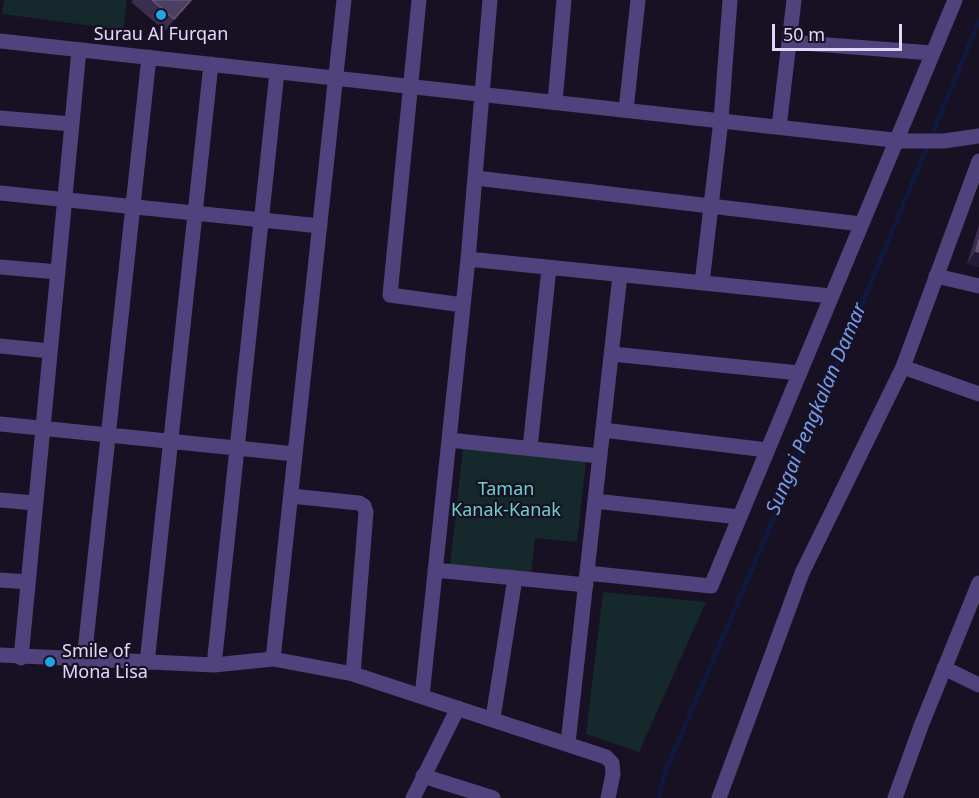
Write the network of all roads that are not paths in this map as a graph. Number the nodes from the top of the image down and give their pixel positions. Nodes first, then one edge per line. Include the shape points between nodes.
1 (344, 0) edge
2 (419, 0) edge
3 (490, 0) edge
4 (564, 0) edge
5 (638, 0) edge
6 (730, 0) edge
7 (794, 0) edge
8 (955, 0) edge
9 (0, 41) edge
10 (789, 42) junction
11 (79, 50) junction
12 (932, 53) junction
13 (149, 57) junction
14 (211, 64) junction
15 (278, 72) junction
16 (336, 78) junction
17 (411, 86) junction
18 (481, 94) junction
19 (555, 102) junction
20 (626, 110) junction
21 (0, 118) edge
22 (721, 120) junction
23 (72, 124) junction
24 (779, 127) junction
25 (979, 136) edge
26 (899, 140) junction
27 (979, 161) edge
28 (476, 178) junction
29 (0, 193) edge
30 (64, 199) junction
31 (963, 203) junction
32 (711, 205) junction
33 (133, 206) junction
34 (979, 208) edge
35 (195, 213) junction
36 (262, 220) junction
37 (861, 224) junction
38 (320, 226) junction
39 (468, 259) junction
40 (0, 267) edge
41 (549, 268) junction
42 (58, 272) junction
43 (620, 275) junction
44 (936, 276) junction
45 (702, 283) junction
46 (979, 286) edge
47 (831, 296) junction
48 (463, 305) junction
49 (0, 346) edge
50 (50, 351) junction
51 (612, 354) junction
52 (903, 367) junction
53 (799, 373) junction
54 (979, 394) edge
55 (0, 424) edge
56 (43, 427) junction
57 (603, 430) junction
58 (109, 434) junction
59 (449, 440) junction
60 (170, 441) junction
61 (237, 448) junction
62 (530, 448) junction
63 (767, 450) junction
64 (295, 454) junction
65 (600, 456) junction
66 (291, 496) junction
67 (0, 500) edge
68 (595, 501) junction
69 (35, 503) junction
70 (739, 517) junction
71 (435, 570) junction
72 (514, 578) junction
73 (0, 579) edge
74 (586, 579) junction
75 (28, 582) junction
76 (979, 583) edge
77 (0, 655) edge
78 (21, 658) junction
79 (273, 659) junction
80 (84, 660) junction
81 (147, 663) junction
82 (214, 665) junction
83 (944, 668) junction
84 (353, 674) junction
85 (979, 685) edge
86 (422, 696) junction
87 (458, 708) junction
88 (494, 718) junction
89 (568, 743) junction
90 (423, 776) junction
91 (413, 798) edge
92 (493, 798) edge
93 (608, 798) edge
94 (719, 798) edge
95 (895, 798) edge

1 - 16 street
2 - 17 street
3 - 18 street
4 - 19 street
5 - 20 street
6 - 22 street
7 - 10 street
8 - 12 street
9 - 11 street
10 - 12 street
10 - 24 street
11 - 13 street
11 - 23 street
12 - 26 street
13 - 14 street
13 - 33 street
14 - 15 street
14 - 35 street
15 - 16 street
15 - 36 street
16 - 17 street
16 - 38 street
17 - 18 street
17 - 48 street via 390,295
18 - 19 street
18 - 28 street
19 - 20 street
20 - 22 street
21 - 23 street
22 - 24 street
22 - 32 street
23 - 30 street
24 - 26 street
25 - 26 street via 944,141
26 - 37 street
27 - 31 street
28 - 32 street
28 - 39 street
29 - 30 street
30 - 33 street
30 - 42 street
31 - 34 street
31 - 44 street
32 - 37 street
32 - 45 street
33 - 35 street
33 - 58 street
35 - 36 street
35 - 60 street
36 - 38 street
36 - 61 street
37 - 47 street
38 - 64 street
39 - 41 street
39 - 48 street
40 - 42 street
41 - 43 street
41 - 62 street
42 - 50 street
43 - 45 street
43 - 51 street
44 - 46 street
44 - 52 street
45 - 47 street
47 - 53 street
48 - 59 street
49 - 50 street
50 - 56 street
51 - 53 street
51 - 57 street
52 - 54 street
52 - 94 street via 802,573
53 - 63 street
55 - 56 street
56 - 58 street
56 - 69 street
57 - 63 street
57 - 65 street
58 - 60 street
58 - 80 street
59 - 62 street
59 - 71 street
60 - 61 street
60 - 81 street
61 - 64 street
61 - 82 street
62 - 65 street
63 - 70 street
64 - 66 street
65 - 68 street
66 - 79 street
66 - 84 street via 364,506
67 - 69 street
68 - 70 street
68 - 74 street
69 - 75 street
70 - 74 street via 711,586
71 - 72 street
71 - 86 street
72 - 74 street
72 - 88 street
73 - 75 street
74 - 89 street
75 - 78 street
76 - 83 street
77 - 78 street
78 - 80 street
79 - 82 street
79 - 84 street
80 - 81 street
81 - 82 street
83 - 85 street
83 - 95 street
84 - 86 street
86 - 87 street
87 - 88 street
87 - 90 street
88 - 89 street
89 - 93 street via 612,763
90 - 91 street
90 - 92 street

